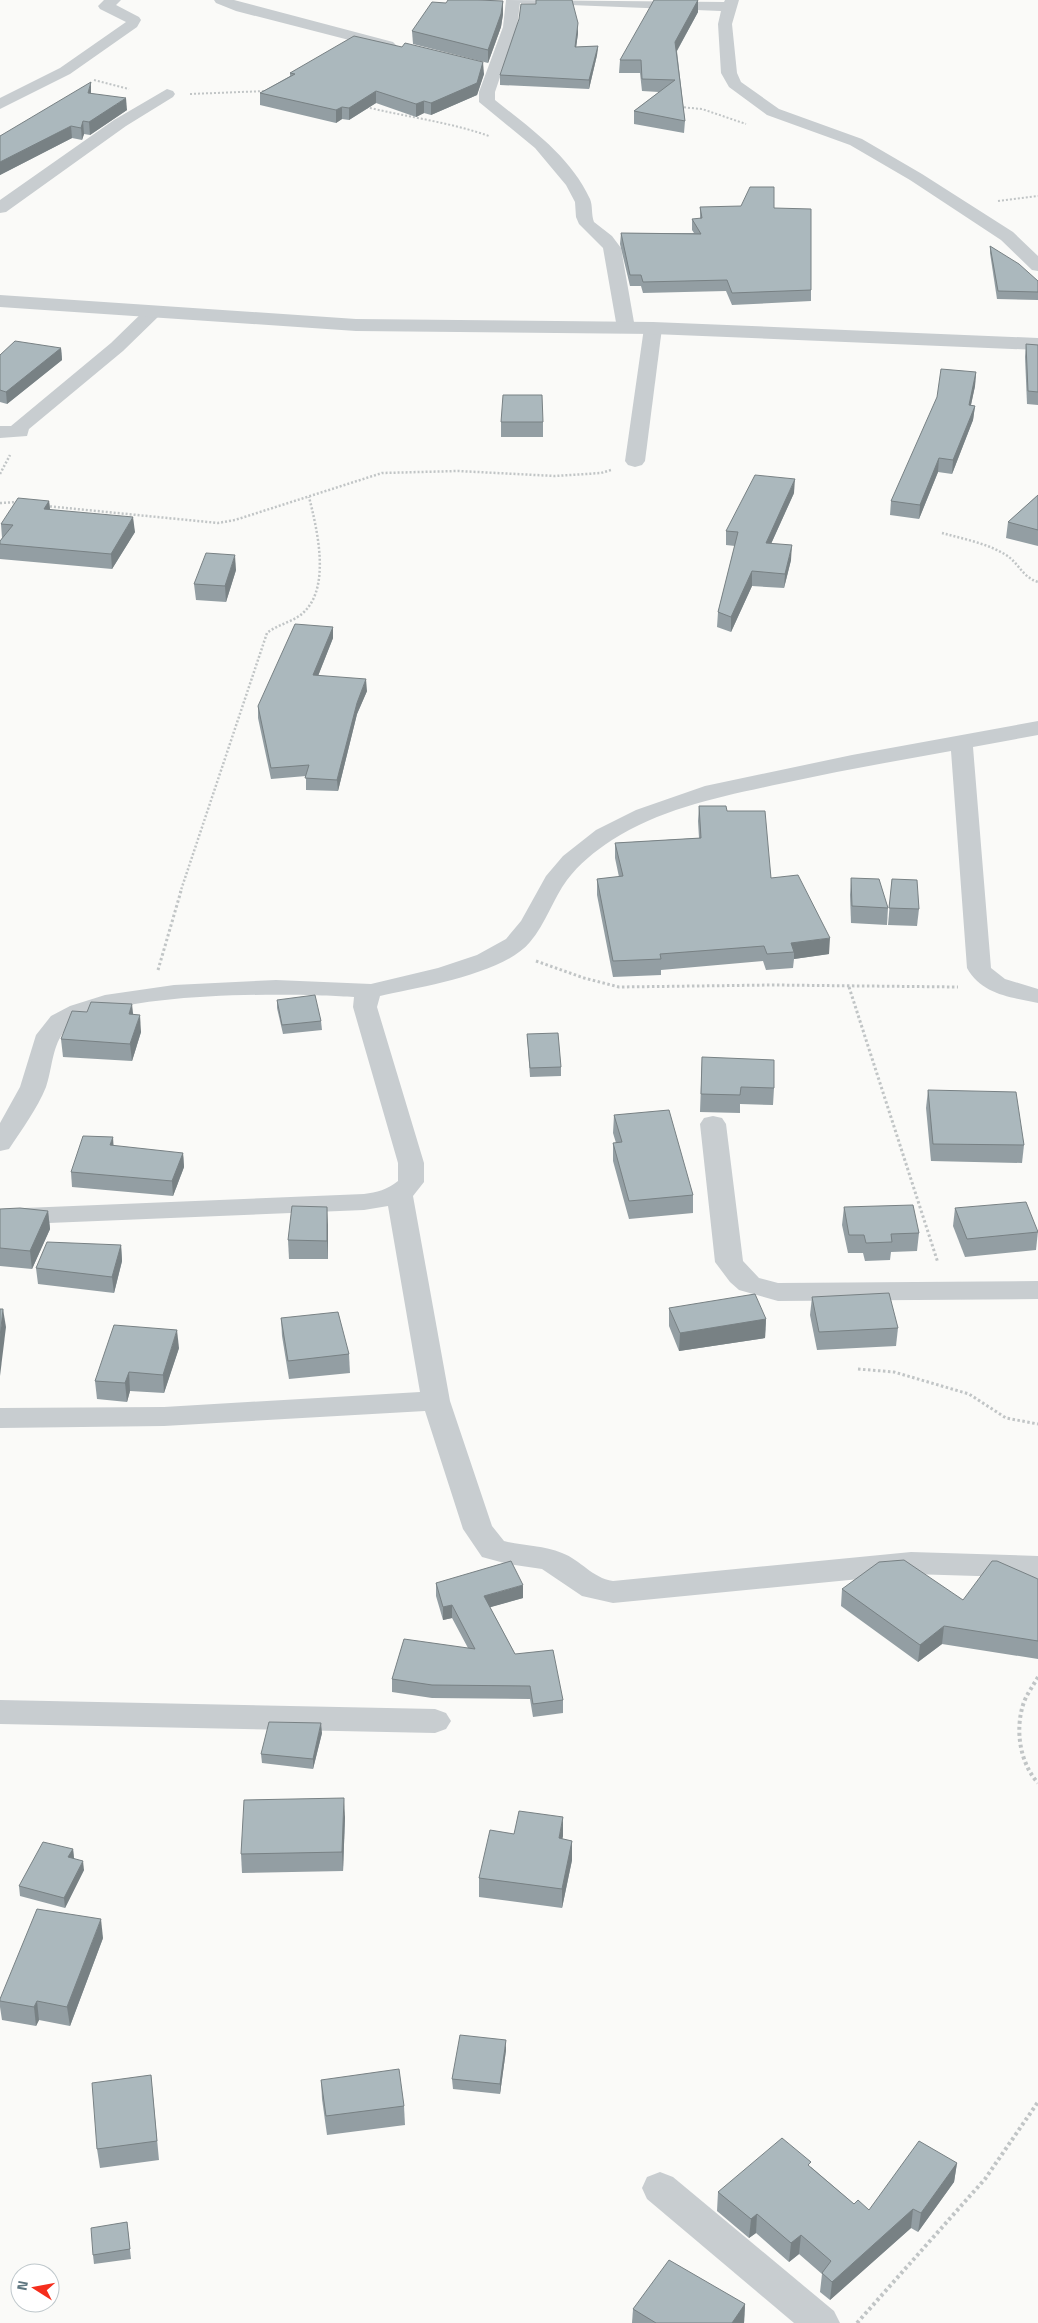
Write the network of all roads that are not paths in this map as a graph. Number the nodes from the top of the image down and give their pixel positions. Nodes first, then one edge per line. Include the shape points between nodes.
1 (114, 0) edge
2 (221, 0) edge
3 (513, 0) edge
4 (524, 0) edge
5 (730, 3) edge
6 (399, 47) edge
7 (476, 66) edge
8 (496, 71) junction
9 (167, 94) road end
10 (0, 104) edge
11 (0, 208) edge
12 (1038, 266) edge
13 (0, 301) edge
14 (154, 311) junction
15 (626, 328) junction
16 (653, 328) junction
17 (1038, 344) edge
18 (0, 432) edge
19 (635, 461) road end
20 (1038, 728) edge
21 (962, 741) junction
22 (371, 991) junction
23 (1038, 996) edge
24 (713, 1124) dead end
25 (0, 1143) edge
26 (399, 1194) junction
27 (0, 1217) edge
28 (1038, 1290) edge
29 (436, 1401) junction
30 (0, 1418) edge
31 (1038, 1567) edge
32 (0, 1712) edge
33 (435, 1721) dead end
34 (660, 2188) dead end
35 (822, 2323) edge

1 - 10 street via 105,6 134,22 65,71
2 - 6 street via 241,8
3 - 8 street via 510,27
4 - 5 street
5 - 12 street via 725,24 729,73 734,84 768,109 856,142 916,177 1007,236
7 - 8 street
8 - 15 street via 487,92 487,102 541,145 574,184 583,202 588,224 612,248
9 - 11 street via 120,123
13 - 14 street
14 - 15 street via 356,326
14 - 18 street via 117,347 20,427 20,432
15 - 16 street
16 - 17 street
16 - 19 street
20 - 21 street
21 - 22 street via 682,800 613,830 582,850 566,864 549,888 524,934 504,951 471,965
21 - 23 street via 979,968 985,977 1004,987
22 - 25 street via 298,986 151,995 78,1010 51,1031 42,1050 33,1088
22 - 26 street via 365,999 365,1007 411,1163 411,1182
24 - 28 street via 729,1262 742,1280 758,1288 778,1292
26 - 27 street via 384,1200 364,1202
26 - 29 street
29 - 30 street via 246,1415
29 - 31 street via 484,1539 500,1552 555,1562 592,1589 613,1592 911,1563
32 - 33 street
34 - 35 street

